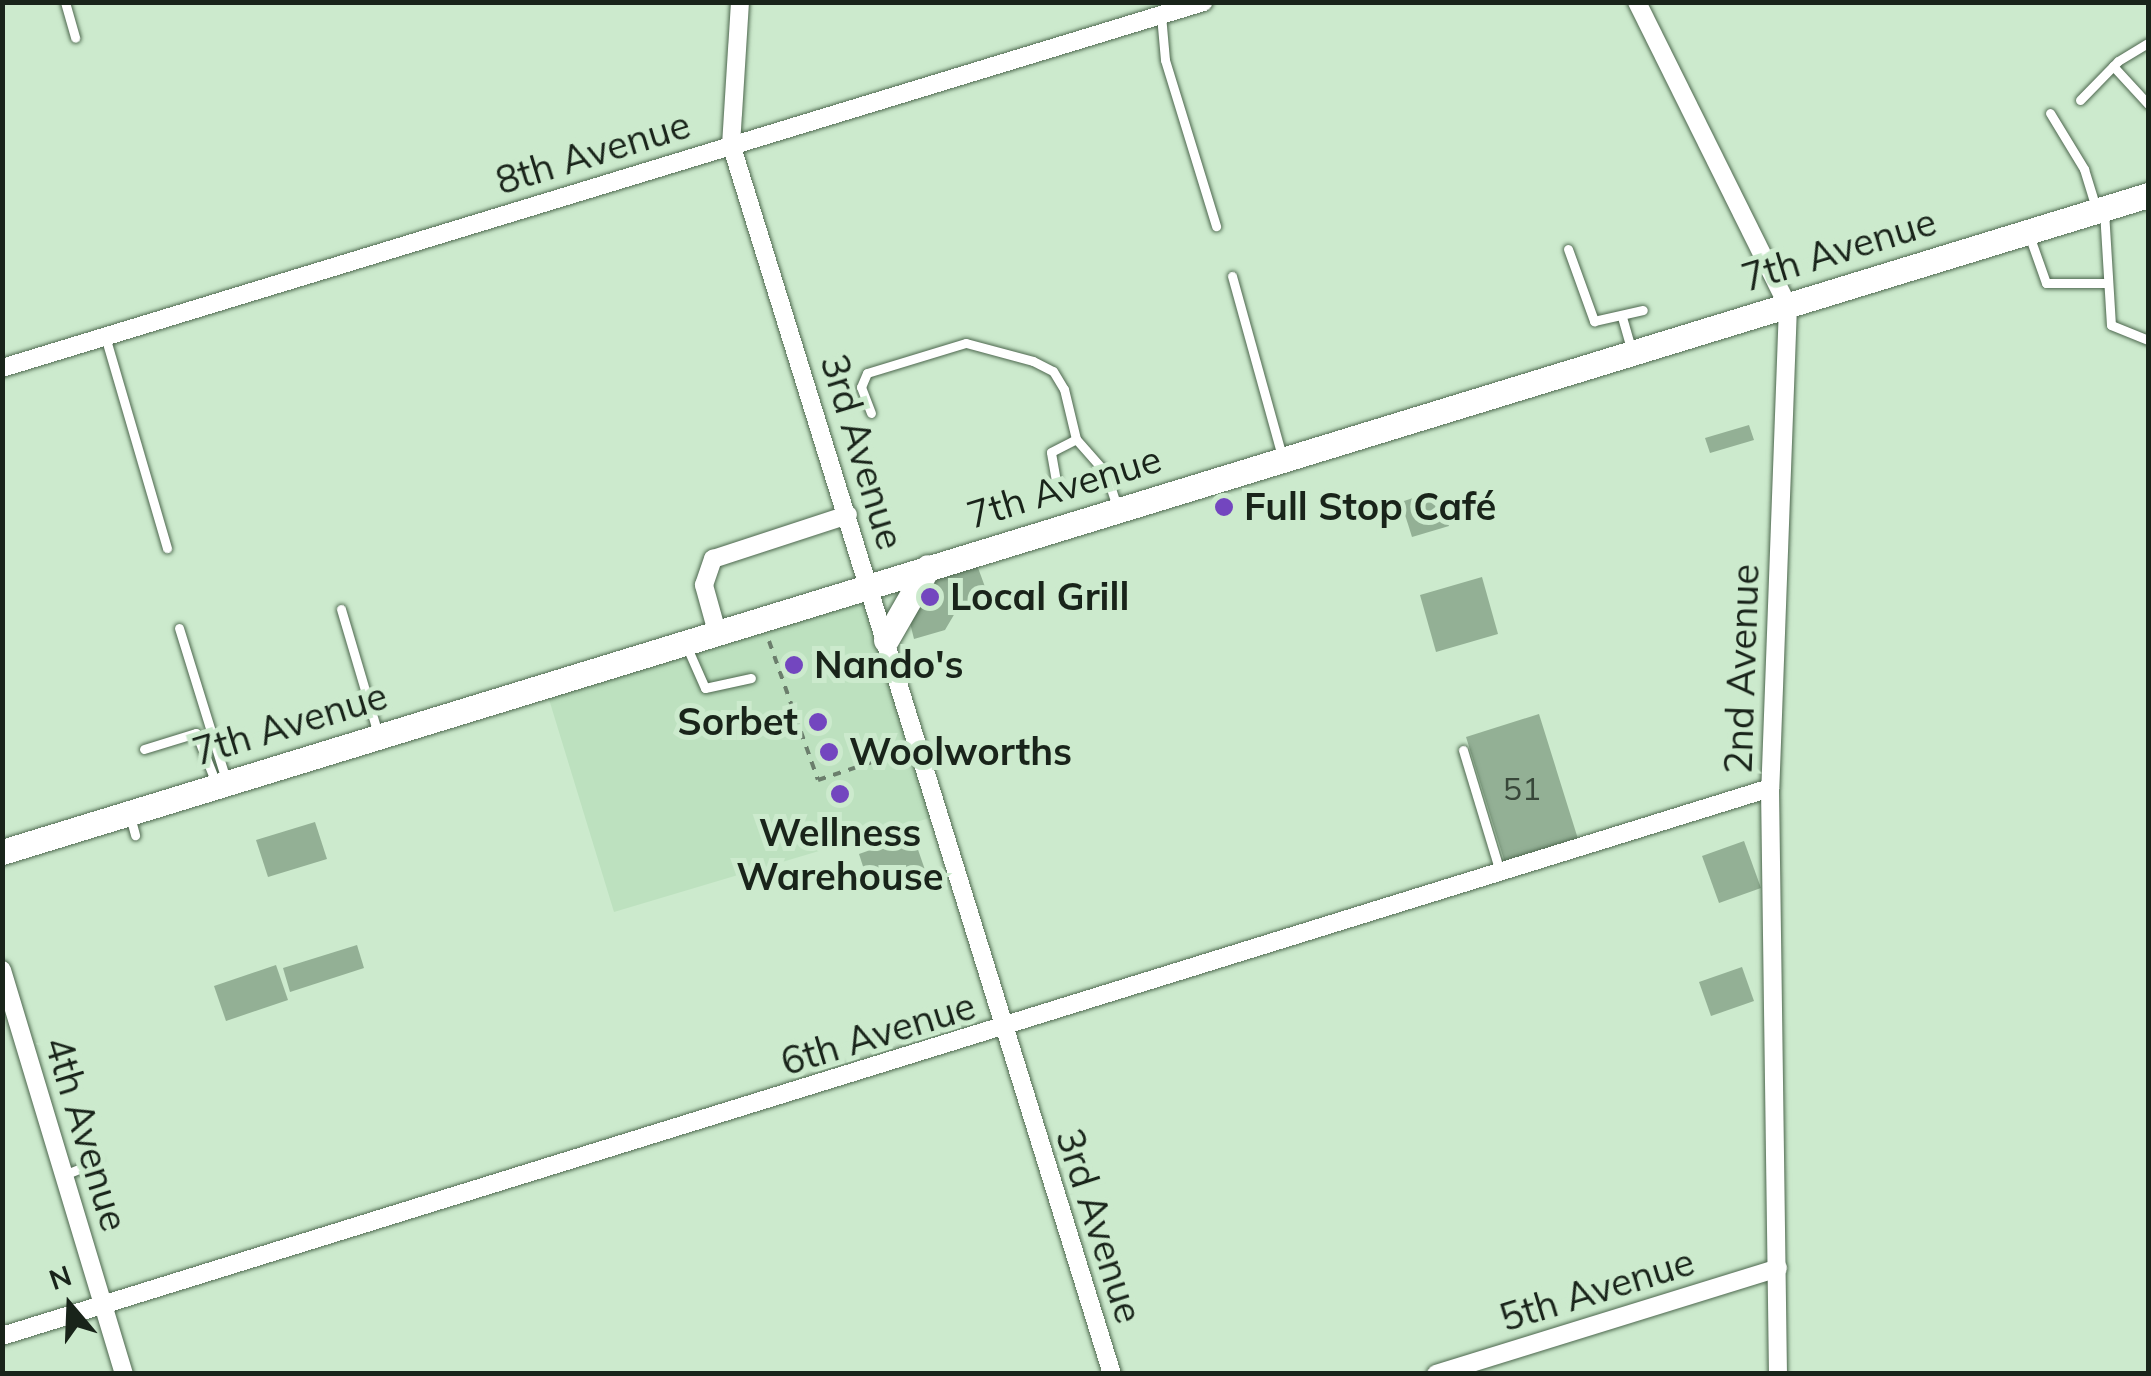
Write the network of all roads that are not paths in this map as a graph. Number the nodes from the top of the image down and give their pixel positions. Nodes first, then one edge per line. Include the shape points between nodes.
1 (65, 2) edge
2 (740, 2) edge
3 (1204, 2) edge
4 (1636, 2) edge
5 (1161, 15) junction
6 (75, 38) dead end
7 (2148, 43) edge
8 (2113, 66) junction
9 (2080, 100) dead end
10 (2148, 104) edge
11 (2050, 114) dead end
12 (732, 144) junction
13 (2148, 195) edge
14 (2100, 209) junction
15 (1216, 226) dead end
16 (2028, 230) junction
17 (1568, 249) dead end
18 (1232, 276) dead end
19 (2106, 284) junction
20 (1788, 306) junction
21 (1643, 310) dead end
22 (1622, 317) junction
23 (105, 336) junction
24 (2148, 340) edge
25 (1633, 353) junction
26 (2, 368) edge
27 (871, 413) dead end
28 (1076, 438) junction
29 (1282, 460) junction
30 (1056, 481) dead end
31 (1118, 510) junction
32 (848, 515) junction
33 (168, 548) dead end
34 (928, 567) junction
35 (870, 586) junction
36 (341, 610) dead end
37 (178, 628) dead end
38 (717, 632) junction
39 (886, 640) junction
40 (685, 642) junction
41 (751, 678) dead end
42 (379, 736) junction
43 (144, 749) dead end
44 (1463, 750) dead end
45 (222, 784) junction
46 (1770, 788) junction
47 (2, 852) edge
48 (1500, 873) junction
49 (2, 970) edge
50 (1002, 1030) junction
51 (97, 1162) dead end
52 (64, 1174) junction
53 (1778, 1268) junction
54 (104, 1306) junction
55 (2, 1336) edge
56 (124, 1374) edge
57 (1112, 1374) edge
58 (1436, 1374) edge
59 (1778, 1374) edge

1 - 6 lane
2 - 12 street, 3rd Avenue
3 - 5 street, 8th Avenue
4 - 20 street, 2nd Avenue
5 - 12 street, 8th Avenue
5 - 15 lane via 1164,60
7 - 8 lane
8 - 9 lane
8 - 10 lane
11 - 14 lane
12 - 23 street, 8th Avenue
12 - 32 street, 3rd Avenue
13 - 14 main road, 7th Avenue
14 - 16 main road, 7th Avenue
14 - 19 lane
16 - 19 lane via 2046,283
16 - 20 main road, 7th Avenue
17 - 22 lane via 1594,321
18 - 29 lane
19 - 24 lane via 2111,326
20 - 25 main road, 7th Avenue
20 - 46 street, 2nd Avenue
21 - 22 lane
22 - 25 lane
23 - 26 street, 8th Avenue
23 - 33 lane
25 - 29 main road, 7th Avenue
27 - 28 lane via 861,387 868,374 966,343 1053,371
28 - 30 lane via 1050,452
28 - 31 lane via 1106,474
29 - 31 main road, 7th Avenue
31 - 34 main road, 7th Avenue
32 - 35 street, 3rd Avenue
32 - 38 street via 713,559 703,577
34 - 35 main road, 7th Avenue
34 - 39 main road
35 - 38 main road, 7th Avenue
35 - 39 street, 3rd Avenue
36 - 42 lane
37 - 45 lane
38 - 40 main road, 7th Avenue
39 - 50 street, 3rd Avenue
40 - 41 lane via 705,688
40 - 42 main road, 7th Avenue
42 - 45 main road, 7th Avenue
43 - 45 lane via 196,734
44 - 48 lane
45 - 47 main road, 7th Avenue via 132,824
46 - 48 street, 6th Avenue
46 - 53 street, 2nd Avenue
48 - 50 street, 6th Avenue
49 - 52 street, 4th Avenue
50 - 54 street, 6th Avenue
50 - 57 street, 3rd Avenue
51 - 52 lane
52 - 54 street, 4th Avenue
53 - 58 street, 5th Avenue
53 - 59 street, 2nd Avenue
54 - 55 street, 6th Avenue
54 - 56 street, 4th Avenue

